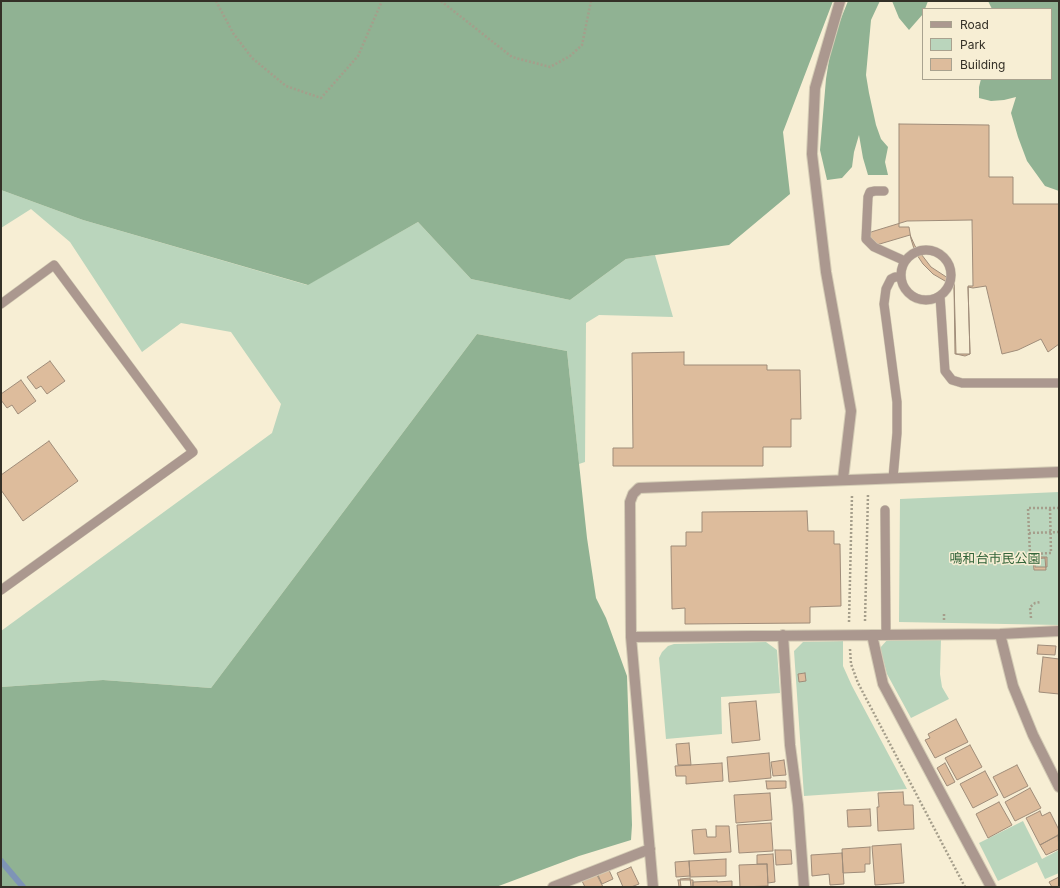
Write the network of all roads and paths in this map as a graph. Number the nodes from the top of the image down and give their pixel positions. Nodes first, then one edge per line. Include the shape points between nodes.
1 (216, 1) edge
2 (382, 1) edge
3 (441, 1) edge
4 (591, 1) edge
5 (840, 1) edge
6 (884, 191) dead end
7 (905, 261) junction
8 (900, 277) junction
9 (940, 296) junction
10 (1, 304) edge
11 (1059, 383) edge
12 (1059, 472) edge
13 (893, 478) junction
14 (843, 479) junction
15 (868, 492) dead end
16 (1050, 508) junction
17 (1059, 508) edge
18 (885, 510) dead end
19 (1050, 532) junction
20 (1059, 532) edge
21 (1028, 533) junction
22 (1, 590) edge
23 (1042, 602) dead end
24 (1059, 631) edge
25 (1031, 632) junction
26 (1000, 634) junction
27 (783, 635) junction
28 (868, 635) junction
29 (886, 635) junction
30 (631, 637) junction
31 (1058, 783) edge
32 (650, 849) junction
33 (553, 887) edge
34 (653, 887) edge
35 (804, 887) edge
36 (991, 887) edge

1 - 2 path via 233,33 252,58 286,86 321,98 358,56
3 - 4 path via 512,57 550,67 570,56 582,45
5 - 14 street via 815,88 812,154 826,272 852,411
6 - 7 lane via 870,192 868,197 866,239 874,247
7 - 8 lane
7 - 9 lane via 911,254 928,250 943,257 951,273 950,282
8 - 9 lane via 908,293 915,298 923,300
8 - 13 lane via 891,279 886,289 884,304 897,402
9 - 11 lane via 945,371 952,380 962,383
10 - 22 lane via 54,265 193,452
12 - 13 street
13 - 14 street
14 - 30 street via 639,488 630,502
15 - 28 path
16 - 17 path
16 - 19 path
16 - 21 path via 1028,508
18 - 29 lane
19 - 20 path
19 - 21 path
19 - 21 path via 1051,553 1030,554
23 - 25 path via 1030,606
24 - 25 street
25 - 26 street
26 - 29 street
26 - 31 street via 1013,686 1033,735
27 - 28 street
27 - 30 street
27 - 35 street via 790,745 798,805
28 - 29 street
28 - 36 street via 883,684
30 - 32 street
32 - 33 street
32 - 34 street

